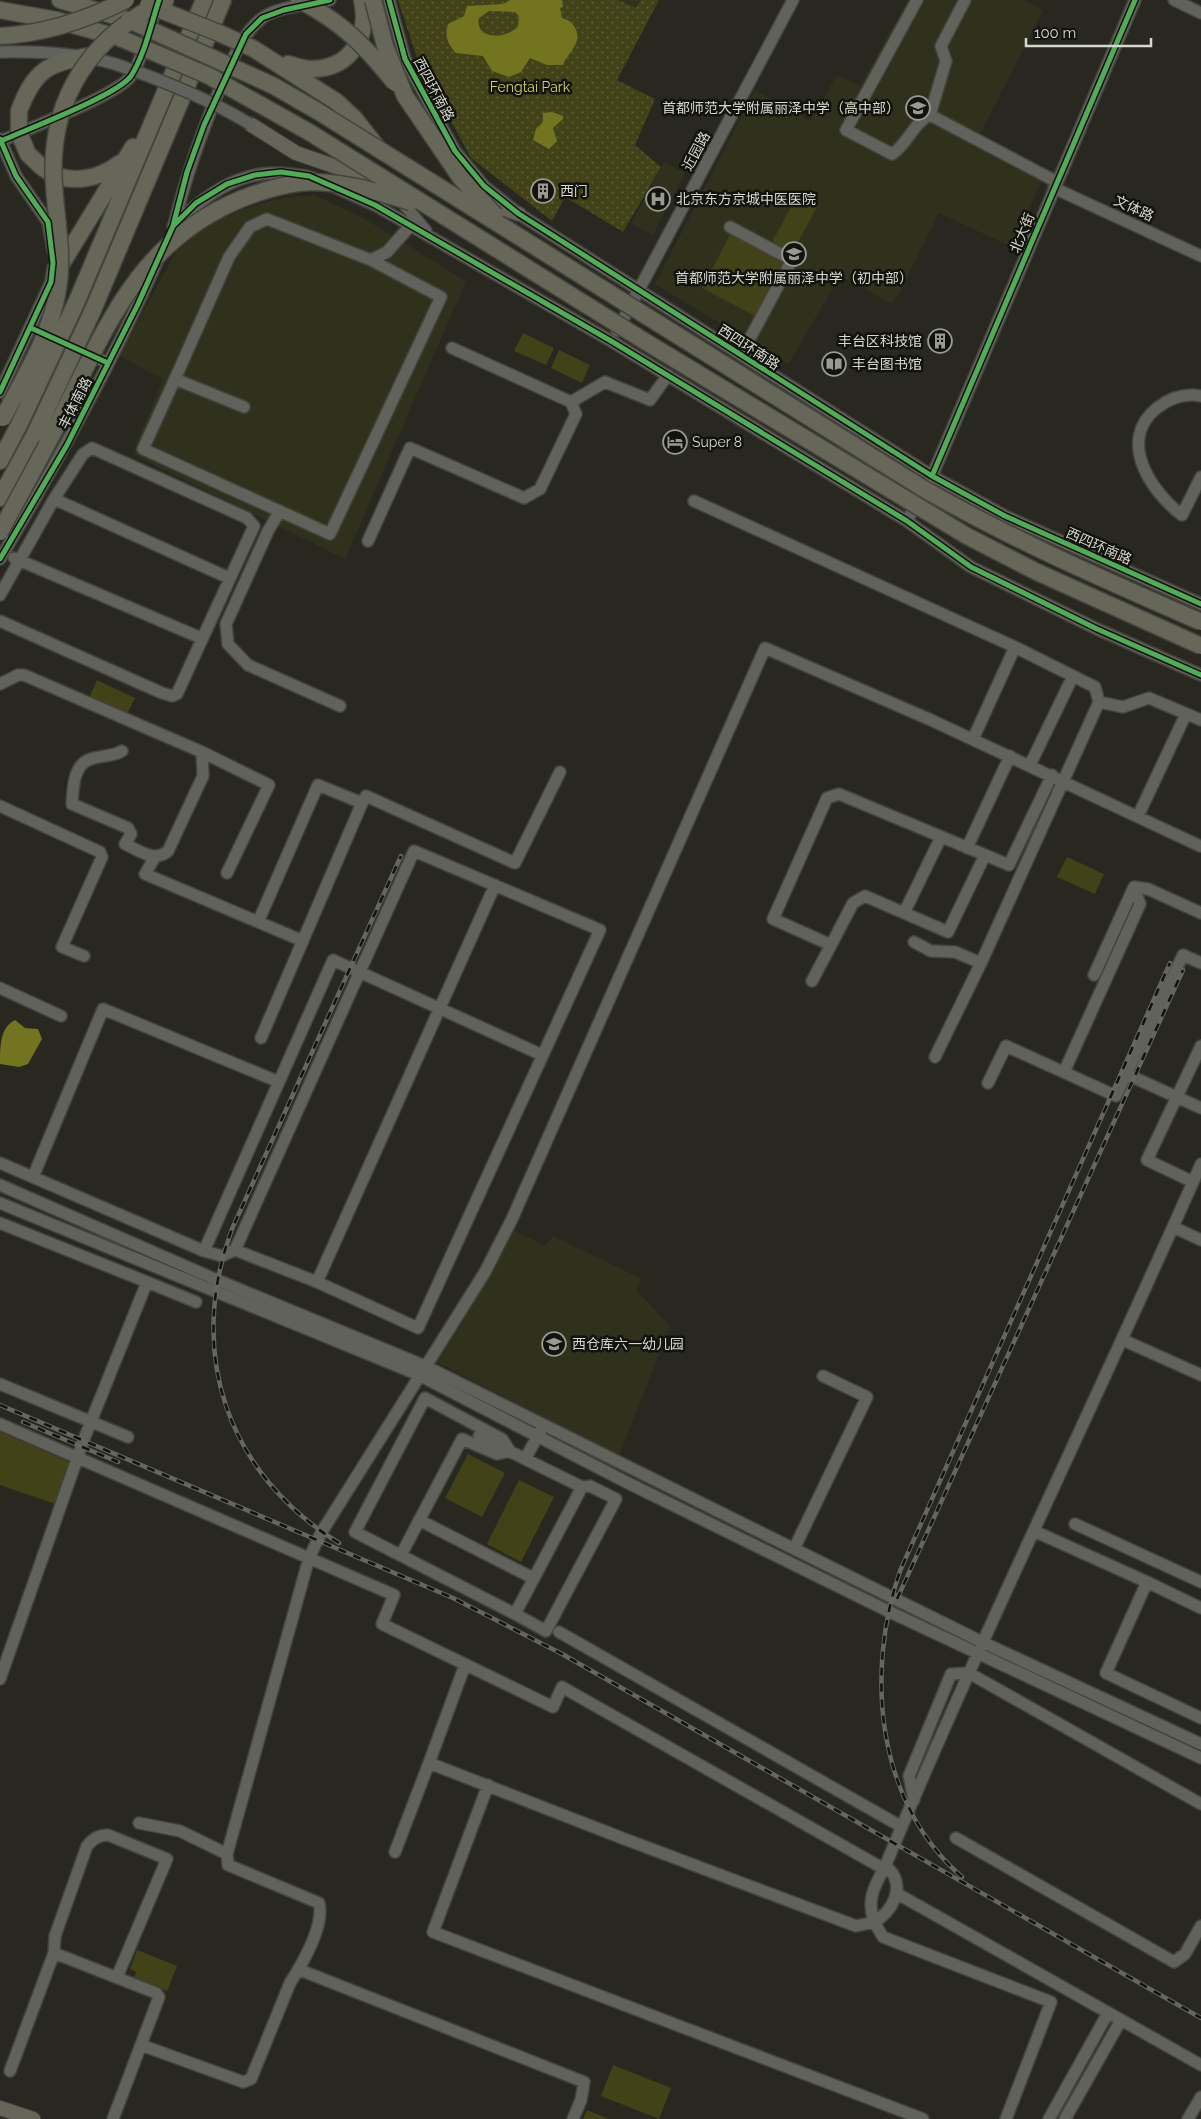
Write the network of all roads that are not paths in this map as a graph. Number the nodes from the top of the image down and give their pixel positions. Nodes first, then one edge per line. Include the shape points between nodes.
1 (60, 0) edge
2 (132, 0) edge
3 (158, 0) edge
4 (166, 0) edge
5 (204, 0) edge
6 (298, 0) edge
7 (330, 0) edge
8 (362, 0) edge
9 (373, 0) edge
10 (389, 0) edge
11 (793, 0) edge
12 (916, 0) edge
13 (965, 0) edge
14 (1135, 0) edge
15 (1174, 0) edge
16 (222, 1) edge
17 (0, 10) edge
18 (1201, 13) edge
19 (0, 36) edge
20 (0, 52) edge
21 (89, 56) junction
22 (274, 60) junction
23 (406, 96) junction
24 (161, 102) junction
25 (930, 115) junction
26 (250, 124) joint
27 (0, 140) edge
28 (377, 147) joint
29 (126, 158) junction
30 (388, 185) junction
31 (1055, 185) junction
32 (438, 186) junction
33 (431, 209) junction
34 (519, 214) junction
35 (411, 225) junction
36 (173, 226) junction
37 (730, 227) dead end
38 (510, 231) junction
39 (430, 236) junction
40 (1201, 256) edge
41 (371, 260) junction
42 (51, 282) junction
43 (639, 289) junction
44 (630, 306) junction
45 (619, 326) junction
46 (31, 328) junction
47 (611, 341) junction
48 (452, 348) dead end
49 (741, 355) junction
50 (18, 356) junction
51 (108, 363) junction
52 (668, 376) junction
53 (175, 379) junction
54 (0, 392) edge
55 (94, 392) junction
56 (1201, 396) edge
57 (571, 402) junction
58 (244, 407) dead end
59 (2, 421) edge
60 (0, 461) edge
61 (1201, 477) edge
62 (929, 482) junction
63 (0, 498) edge
64 (54, 499) junction
65 (694, 501) dead end
66 (916, 507) junction
67 (280, 512) junction
68 (907, 521) junction
69 (0, 532) edge
70 (1011, 536) junction
71 (368, 541) dead end
72 (994, 549) junction
73 (1045, 553) joint
74 (2, 556) edge
75 (1011, 558) joint
76 (19, 561) junction
77 (229, 578) junction
78 (1055, 580) joint
79 (0, 594) edge
80 (1201, 604) edge
81 (0, 621) edge
82 (1201, 622) edge
83 (1159, 627) joint
84 (201, 638) junction
85 (1184, 638) joint
86 (1201, 646) edge
87 (1015, 647) junction
88 (1201, 675) edge
89 (1073, 676) junction
90 (0, 684) edge
91 (1099, 702) junction
92 (340, 706) dead end
93 (1186, 714) junction
94 (1201, 720) edge
95 (973, 739) junction
96 (122, 751) dead end
97 (202, 752) junction
98 (1010, 756) junction
99 (1030, 765) junction
100 (560, 772) dead end
101 (1052, 775) junction
102 (1065, 781) junction
103 (362, 803) junction
104 (0, 806) edge
105 (1138, 816) junction
106 (941, 837) junction
107 (1200, 846) edge
108 (967, 848) junction
109 (986, 855) junction
110 (154, 857) junction
111 (227, 873) dead end
112 (495, 885) junction
113 (1134, 888) junction
114 (904, 913) junction
115 (1201, 913) edge
116 (258, 922) junction
117 (303, 941) junction
118 (914, 942) dead end
119 (830, 945) junction
120 (84, 956) dead end
121 (981, 963) junction
122 (1201, 963) edge
123 (359, 971) junction
124 (1094, 975) dead end
125 (812, 981) dead end
126 (0, 988) edge
127 (439, 1008) junction
128 (61, 1016) dead end
129 (261, 1038) dead end
130 (1201, 1046) edge
131 (542, 1055) junction
132 (935, 1057) dead end
133 (1064, 1072) junction
134 (1126, 1074) junction
135 (280, 1082) junction
136 (988, 1083) dead end
137 (1177, 1098) junction
138 (1201, 1108) edge
139 (0, 1163) edge
140 (1201, 1164) edge
141 (33, 1177) junction
142 (1193, 1182) junction
143 (0, 1186) edge
144 (0, 1203) edge
145 (0, 1223) edge
146 (1173, 1227) junction
147 (1201, 1240) edge
148 (235, 1250) junction
149 (204, 1251) junction
150 (147, 1282) junction
151 (317, 1282) junction
152 (196, 1302) dead end
153 (1123, 1340) junction
154 (422, 1370) junction
155 (1201, 1375) edge
156 (823, 1376) dead end
157 (0, 1384) edge
158 (91, 1422) junction
159 (0, 1424) edge
160 (544, 1424) junction
161 (479, 1436) dead end
162 (537, 1436) junction
163 (128, 1437) dead end
164 (510, 1451) junction
165 (78, 1458) junction
166 (525, 1459) junction
167 (582, 1487) junction
168 (419, 1520) junction
169 (1075, 1524) dead end
170 (1034, 1530) junction
171 (794, 1549) junction
172 (401, 1555) junction
173 (309, 1558) junction
174 (533, 1578) junction
175 (1147, 1582) junction
176 (1201, 1582) edge
177 (1201, 1608) edge
178 (515, 1614) junction
179 (559, 1632) dead end
180 (980, 1647) junction
181 (465, 1665) junction
182 (969, 1673) junction
183 (0, 1680) edge
184 (1201, 1718) edge
185 (1201, 1744) edge
186 (1201, 1758) edge
187 (429, 1763) junction
188 (488, 1785) junction
189 (1201, 1804) edge
190 (139, 1823) dead end
191 (902, 1827) junction
192 (956, 1838) dead end
193 (395, 1852) dead end
194 (228, 1854) junction
195 (884, 1869) junction
196 (896, 1893) junction
197 (874, 1922) junction
198 (1201, 1926) edge
199 (54, 1953) junction
200 (300, 1970) junction
201 (117, 1978) junction
202 (1108, 2013) junction
203 (1121, 2020) junction
204 (141, 2044) junction
205 (1201, 2065) edge
206 (10, 2071) dead end
207 (1201, 2097) edge
208 (0, 2108) edge
209 (33, 2119) edge
210 (113, 2119) edge
211 (573, 2119) edge
212 (923, 2119) edge
213 (1006, 2119) edge
214 (1050, 2119) edge
215 (1065, 2119) edge
216 (1188, 2119) edge

1 - 38 highway, 西四环南路, bridge via 129,20 274,86
2 - 19 highway, bridge via 82,21 45,31
2 - 22 highway, bridge via 188,20
3 - 27 street via 130,76 115,90
4 - 59 highway, bridge via 138,13 117,30 95,52 74,81 61,116 54,150 60,242 53,315
5 - 24 highway
6 - 23 highway, bridge via 324,13 350,32
7 - 36 street via 262,18 246,34 204,125
8 - 22 highway via 366,17 363,32 354,51 342,60 328,67 309,69
9 - 23 highway, bridge via 385,46
10 - 34 street, 西四环南路 via 405,59 455,151 484,186
11 - 43 street, 近园路
12 - 25 street via 846,130 892,154 901,148 922,119
13 - 25 street via 941,46 946,60
14 - 31 street, 北大街
15 - 18 street
16 - 63 highway, 丰体南路, bridge via 93,310 35,434
17 - 33 highway, bridge via 56,20 120,38 209,76 265,106
20 - 21 street
21 - 26 street, bridge via 157,78 213,102
21 - 29 highway, bridge via 66,60 44,70 28,88 19,111 19,133 28,154 47,171 72,179 90,179 107,173
22 - 28 highway via 337,102
23 - 38 highway, bridge via 460,178
24 - 29 highway
24 - 60 highway, bridge via 76,303
25 - 31 street, 文体路
26 - 30 main road via 296,153
27 - 42 street via 20,182 48,222 53,263
28 - 32 main road, 西四环南路
29 - 42 highway
30 - 39 street
30 - 45 main road
31 - 40 street, 文体路
31 - 62 street, 北大街
32 - 34 main road
32 - 44 main road, 西四环南路
33 - 69 highway, bridge via 358,187 312,182 258,193 208,216 181,233 160,251 118,305
33 - 72 highway, bridge via 654,347 967,536
34 - 43 street, 西四环南路
35 - 36 street via 309,176 281,172 255,174 227,184 196,204
35 - 39 street
35 - 41 street via 387,252
36 - 51 street, 丰体南路
37 - 49 street via 792,260
38 - 70 highway, 西四环南路, bridge via 924,489
39 - 47 street
41 - 53 street via 267,218 250,227 229,257
41 - 67 street via 441,296 330,534
42 - 46 street
43 - 44 street, 近园路
43 - 49 street, 西四环南路
44 - 45 street, 近园路
44 - 62 main road, 西四环南路
45 - 47 street, 近园路
45 - 66 main road
46 - 50 street
46 - 51 street
47 - 52 street
48 - 57 street
49 - 62 street, 西四环南路
50 - 54 street
50 - 55 street
51 - 55 street, 丰体南路
52 - 57 street via 650,400 605,382
52 - 68 street
53 - 58 street
53 - 67 street via 143,449
55 - 74 street, 丰体南路
56 - 61 street via 1177,398 1150,413 1140,431 1138,452 1144,471 1159,494 1182,514
57 - 71 street via 576,414 540,489 532,496 524,498 410,448
62 - 66 street, 北大街
62 - 70 main road, 西四环南路 via 977,519
62 - 80 street, 西四环南路
64 - 76 street
64 - 77 street
64 - 77 street via 83,454 92,448 120,460 247,518 254,526
65 - 87 street
66 - 68 street, 北大街
66 - 72 main road
67 - 92 street via 268,531 226,624 228,644 248,665
68 - 88 street via 971,567
70 - 73 main road, 西四环南路
72 - 75 highway, bridge
73 - 82 highway, 西四环南路, bridge
74 - 76 street
75 - 78 main road
76 - 79 street
76 - 84 street
77 - 84 street
78 - 83 highway, bridge
81 - 84 street via 172,696 177,694
83 - 85 main road
85 - 86 highway, bridge
87 - 89 street
87 - 95 street
89 - 91 street via 1095,687
89 - 99 street
90 - 97 street via 24,675
91 - 93 street via 1123,707 1149,698
91 - 102 street
93 - 94 street
93 - 105 street
95 - 98 street
95 - 154 street via 765,648 512,1220 485,1272
96 - 110 street via 114,756 92,758 82,764 73,785 72,804 128,828 131,834 125,844
97 - 110 street via 203,776 168,851
97 - 111 street via 269,785
98 - 99 street
98 - 108 street
99 - 101 street
100 - 103 street via 515,863 366,796
101 - 102 street
101 - 109 street via 1009,865
102 - 105 street
102 - 121 street
103 - 116 street via 318,785
103 - 117 street
104 - 120 street via 100,852 102,857 62,947
105 - 107 street
106 - 108 street
106 - 114 street
106 - 119 street via 840,794 827,798 773,920
108 - 109 street
109 - 114 street via 948,932
110 - 116 street via 145,874
112 - 123 street via 414,851
112 - 127 street
112 - 131 street via 600,930
113 - 115 street via 1148,889
113 - 124 street
113 - 133 street via 1140,904
114 - 119 street via 865,896 858,898
116 - 117 street
117 - 129 street
118 - 121 street via 931,950 955,952
119 - 125 street
121 - 132 street
122 - 134 street via 1183,955
123 - 127 street
123 - 135 street via 333,960
123 - 148 street
126 - 128 street
127 - 131 street
127 - 151 street
130 - 137 street
131 - 151 street via 418,1328
133 - 134 street via 1116,1096
133 - 136 street via 1006,1046
134 - 137 street
135 - 141 street via 103,1009
135 - 149 street
137 - 138 street
137 - 142 street via 1148,1160
139 - 141 street
140 - 142 street
141 - 149 street
142 - 146 street
143 - 154 street
144 - 154 street
145 - 150 street
146 - 147 street
146 - 153 street
148 - 149 street via 222,1256
148 - 151 street
150 - 152 street
150 - 158 street
153 - 155 street
153 - 170 street
154 - 160 street
154 - 162 street
154 - 173 street via 321,1532
156 - 171 street via 867,1397
157 - 158 street
158 - 163 street
158 - 165 street
159 - 165 street
160 - 162 street
160 - 171 street
161 - 164 street
162 - 166 street
162 - 180 street via 853,1594
164 - 166 street
164 - 168 street via 497,1454 462,1439
164 - 172 street via 502,1438 425,1398 355,1532
165 - 173 street
165 - 183 street
166 - 167 street
167 - 174 street
167 - 178 street via 590,1486 616,1500 546,1630
168 - 172 street
168 - 174 street
169 - 176 street
170 - 175 street
170 - 180 street
171 - 180 street
172 - 178 street
173 - 181 street via 394,1595 382,1624
173 - 194 street
174 - 178 street
175 - 177 street
175 - 184 street via 1106,1674
179 - 191 street
180 - 182 street
180 - 185 street
180 - 186 street
181 - 187 street
181 - 195 street via 553,1707 562,1686
182 - 189 street
182 - 191 street
187 - 188 street
187 - 193 street
188 - 197 street via 856,1926
188 - 212 street via 433,1932
190 - 194 street via 180,1831
191 - 195 street
192 - 198 street via 1174,1962 1185,1954
194 - 200 street via 228,1865 319,1903 322,1914
195 - 196 street via 894,1874
195 - 197 street via 870,1898
196 - 197 street via 894,1903 883,1917
196 - 202 street
197 - 213 street via 883,1937 1051,2002
199 - 201 street
199 - 201 street via 54,1936 87,1846 93,1839 108,1835 167,1860
199 - 206 street
200 - 204 street via 288,1988 251,2078 243,2082
200 - 211 street via 584,2082
201 - 204 street via 159,1997
202 - 203 street
202 - 214 street
203 - 205 street
203 - 215 street
204 - 210 street
207 - 216 street
208 - 209 main road

